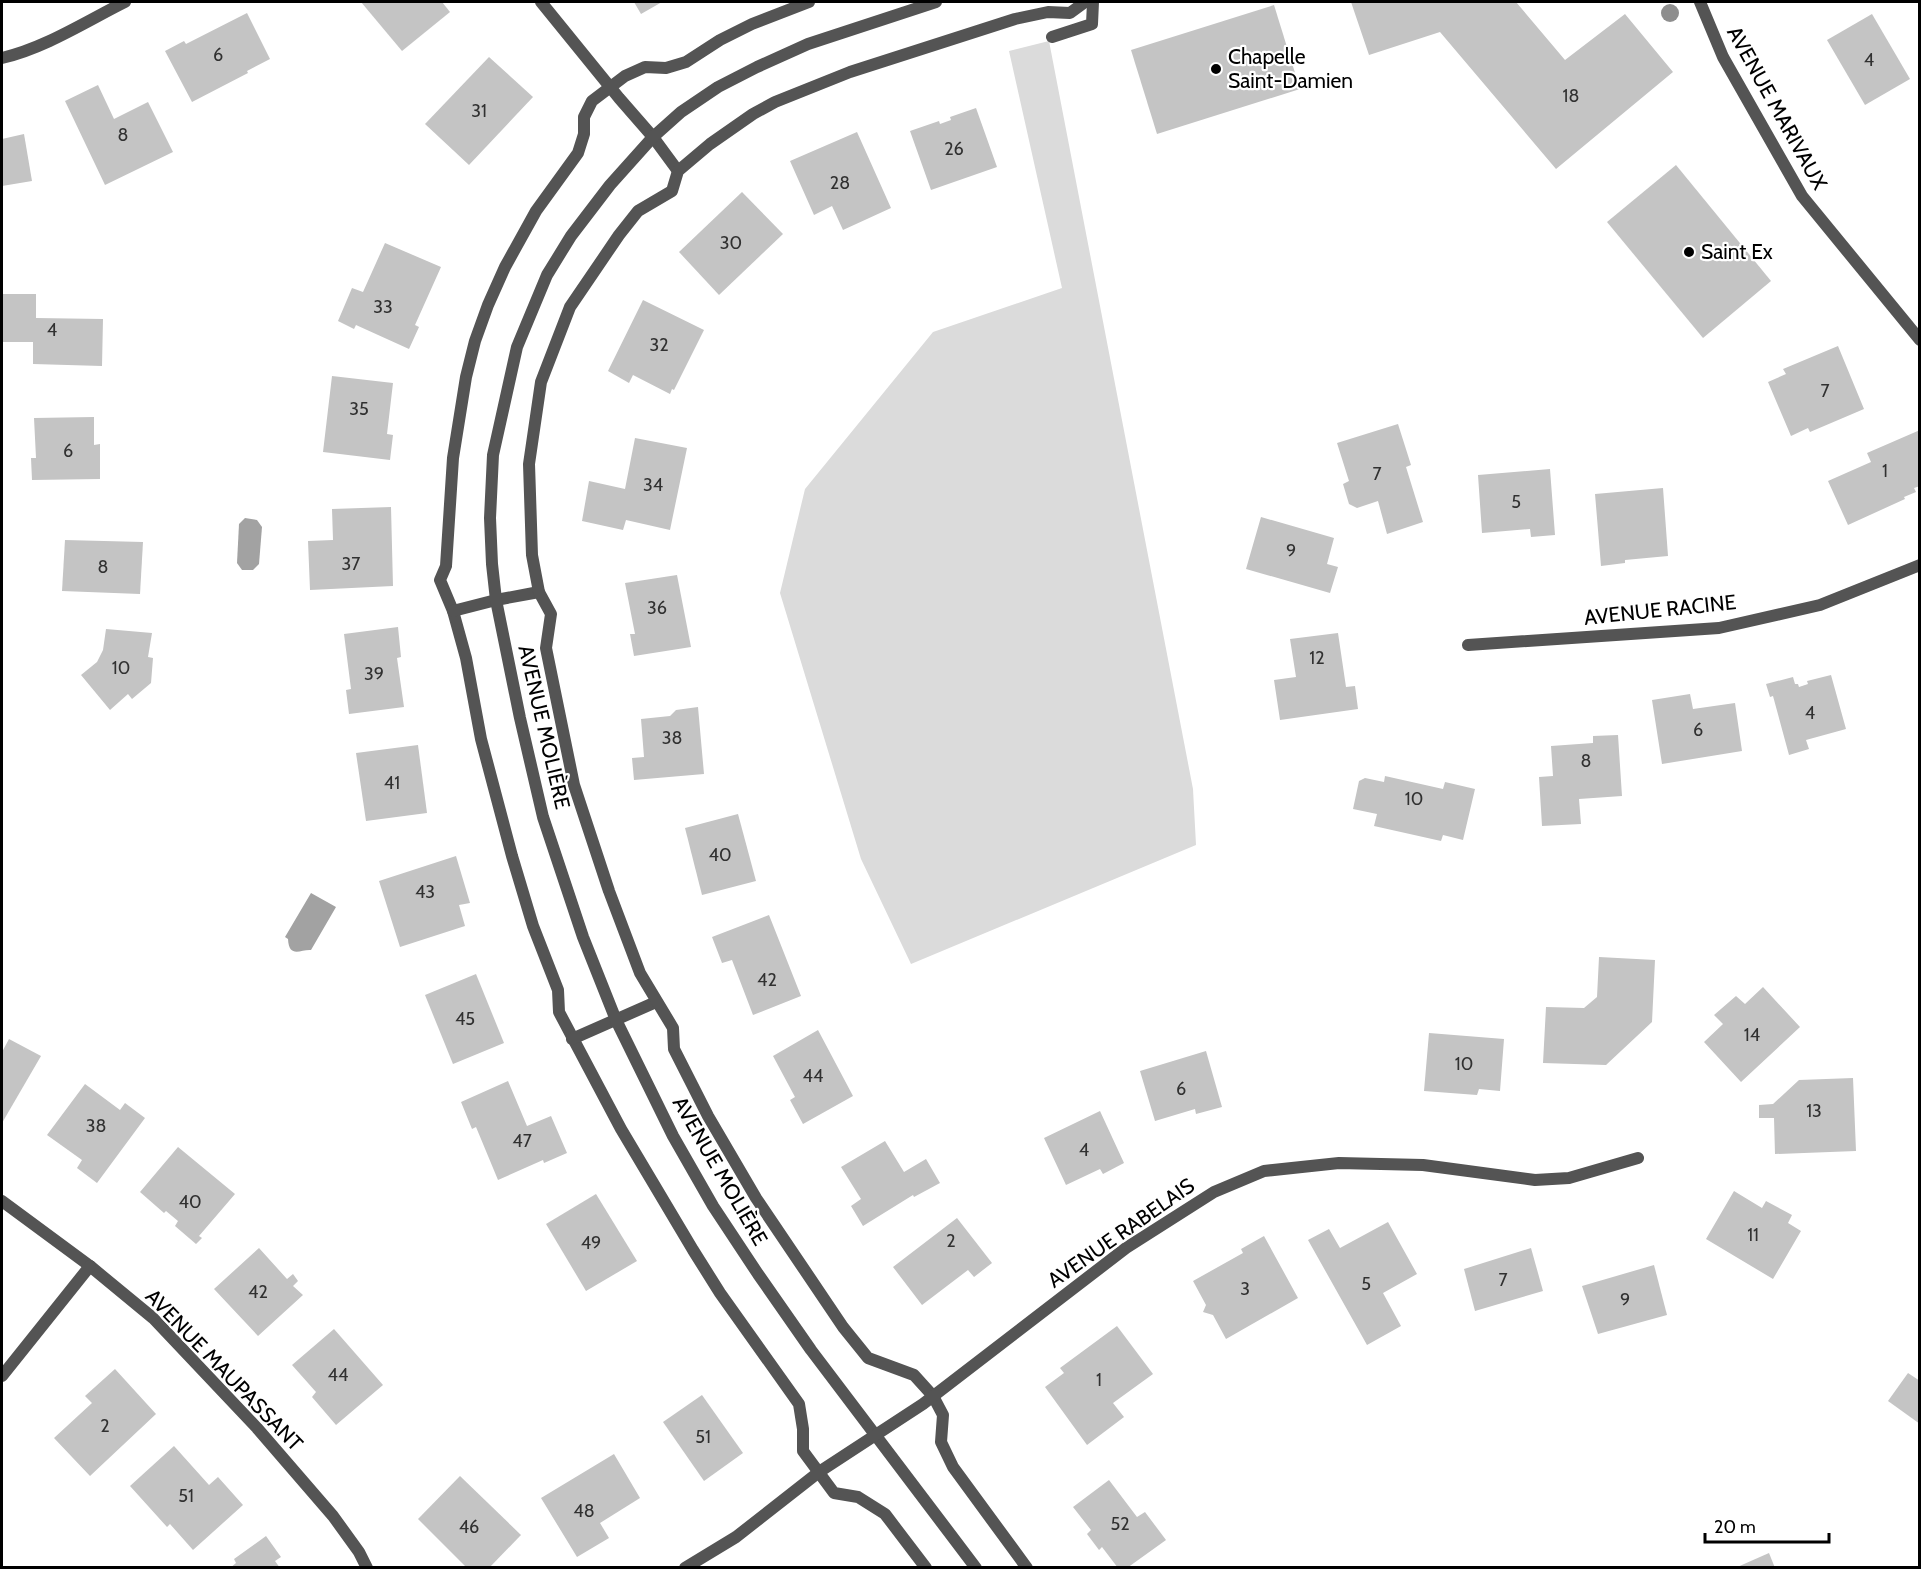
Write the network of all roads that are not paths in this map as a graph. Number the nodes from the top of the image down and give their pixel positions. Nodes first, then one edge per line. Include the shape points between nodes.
1 (124, 2) edge
2 (541, 2) edge
3 (809, 2) edge
4 (936, 2) edge
5 (1085, 2) edge
6 (1093, 2) edge
7 (1700, 2) edge
8 (1052, 37) dead end
9 (2, 58) edge
10 (609, 87) junction
11 (653, 137) junction
12 (678, 171) junction
13 (1920, 340) edge
14 (1920, 565) edge
15 (540, 592) junction
16 (496, 600) junction
17 (453, 611) junction
18 (1468, 645) dead end
19 (656, 1002) junction
20 (616, 1020) junction
21 (572, 1039) junction
22 (1638, 1158) dead end
23 (2, 1201) edge
24 (90, 1266) junction
25 (2, 1376) edge
26 (933, 1396) junction
27 (876, 1435) junction
28 (819, 1472) junction
29 (367, 1568) edge
30 (685, 1568) edge
31 (926, 1568) edge
32 (976, 1568) edge
33 (1027, 1568) edge

1 - 9 street via 52,39
2 - 10 street
3 - 10 street via 752,24 686,62 666,68 645,67
4 - 11 street, AVENUE MOLIÈRE via 845,30 756,66 681,112
5 - 12 street via 1070,13 1015,18 795,94 753,114
6 - 8 street via 1092,24
7 - 13 street, AVENUE MARIVAUX via 1723,57 1802,196
10 - 11 street
10 - 17 street via 592,101 584,117 578,153 536,211 510,258 475,341 453,458 446,566 440,580
11 - 12 street
11 - 16 street, AVENUE MOLIÈRE via 571,236 547,275 516,347 493,455 490,518
12 - 15 street via 672,191 638,211 570,307 541,382 529,464 532,555
14 - 18 street, AVENUE RACINE via 1820,605 1719,628
15 - 16 street
15 - 19 street via 551,614 546,648 574,785 609,891 640,973
16 - 17 street
16 - 20 street, AVENUE MOLIÈRE via 543,817
17 - 21 street via 497,803 533,926 558,990 559,1012
19 - 20 street
19 - 26 street via 673,1028 674,1049 708,1116 756,1198 843,1327 868,1358 914,1375
20 - 21 street
20 - 27 street, AVENUE MOLIÈRE via 673,1136 713,1206 811,1350
21 - 28 street via 693,1250 799,1404 802,1451
22 - 26 street, AVENUE RABELAIS via 1569,1178 1535,1180 1423,1165 1339,1163 1264,1171 1214,1192 1126,1248
23 - 24 street, AVENUE MAUPASSANT
24 - 25 street
24 - 29 street, AVENUE MAUPASSANT via 153,1318 257,1428 333,1516
26 - 27 street, AVENUE RABELAIS
26 - 33 street via 943,1416 941,1442 953,1467
27 - 28 street
27 - 32 street, AVENUE MOLIÈRE
28 - 30 street via 736,1537
28 - 31 street via 834,1492 858,1497 885,1514

